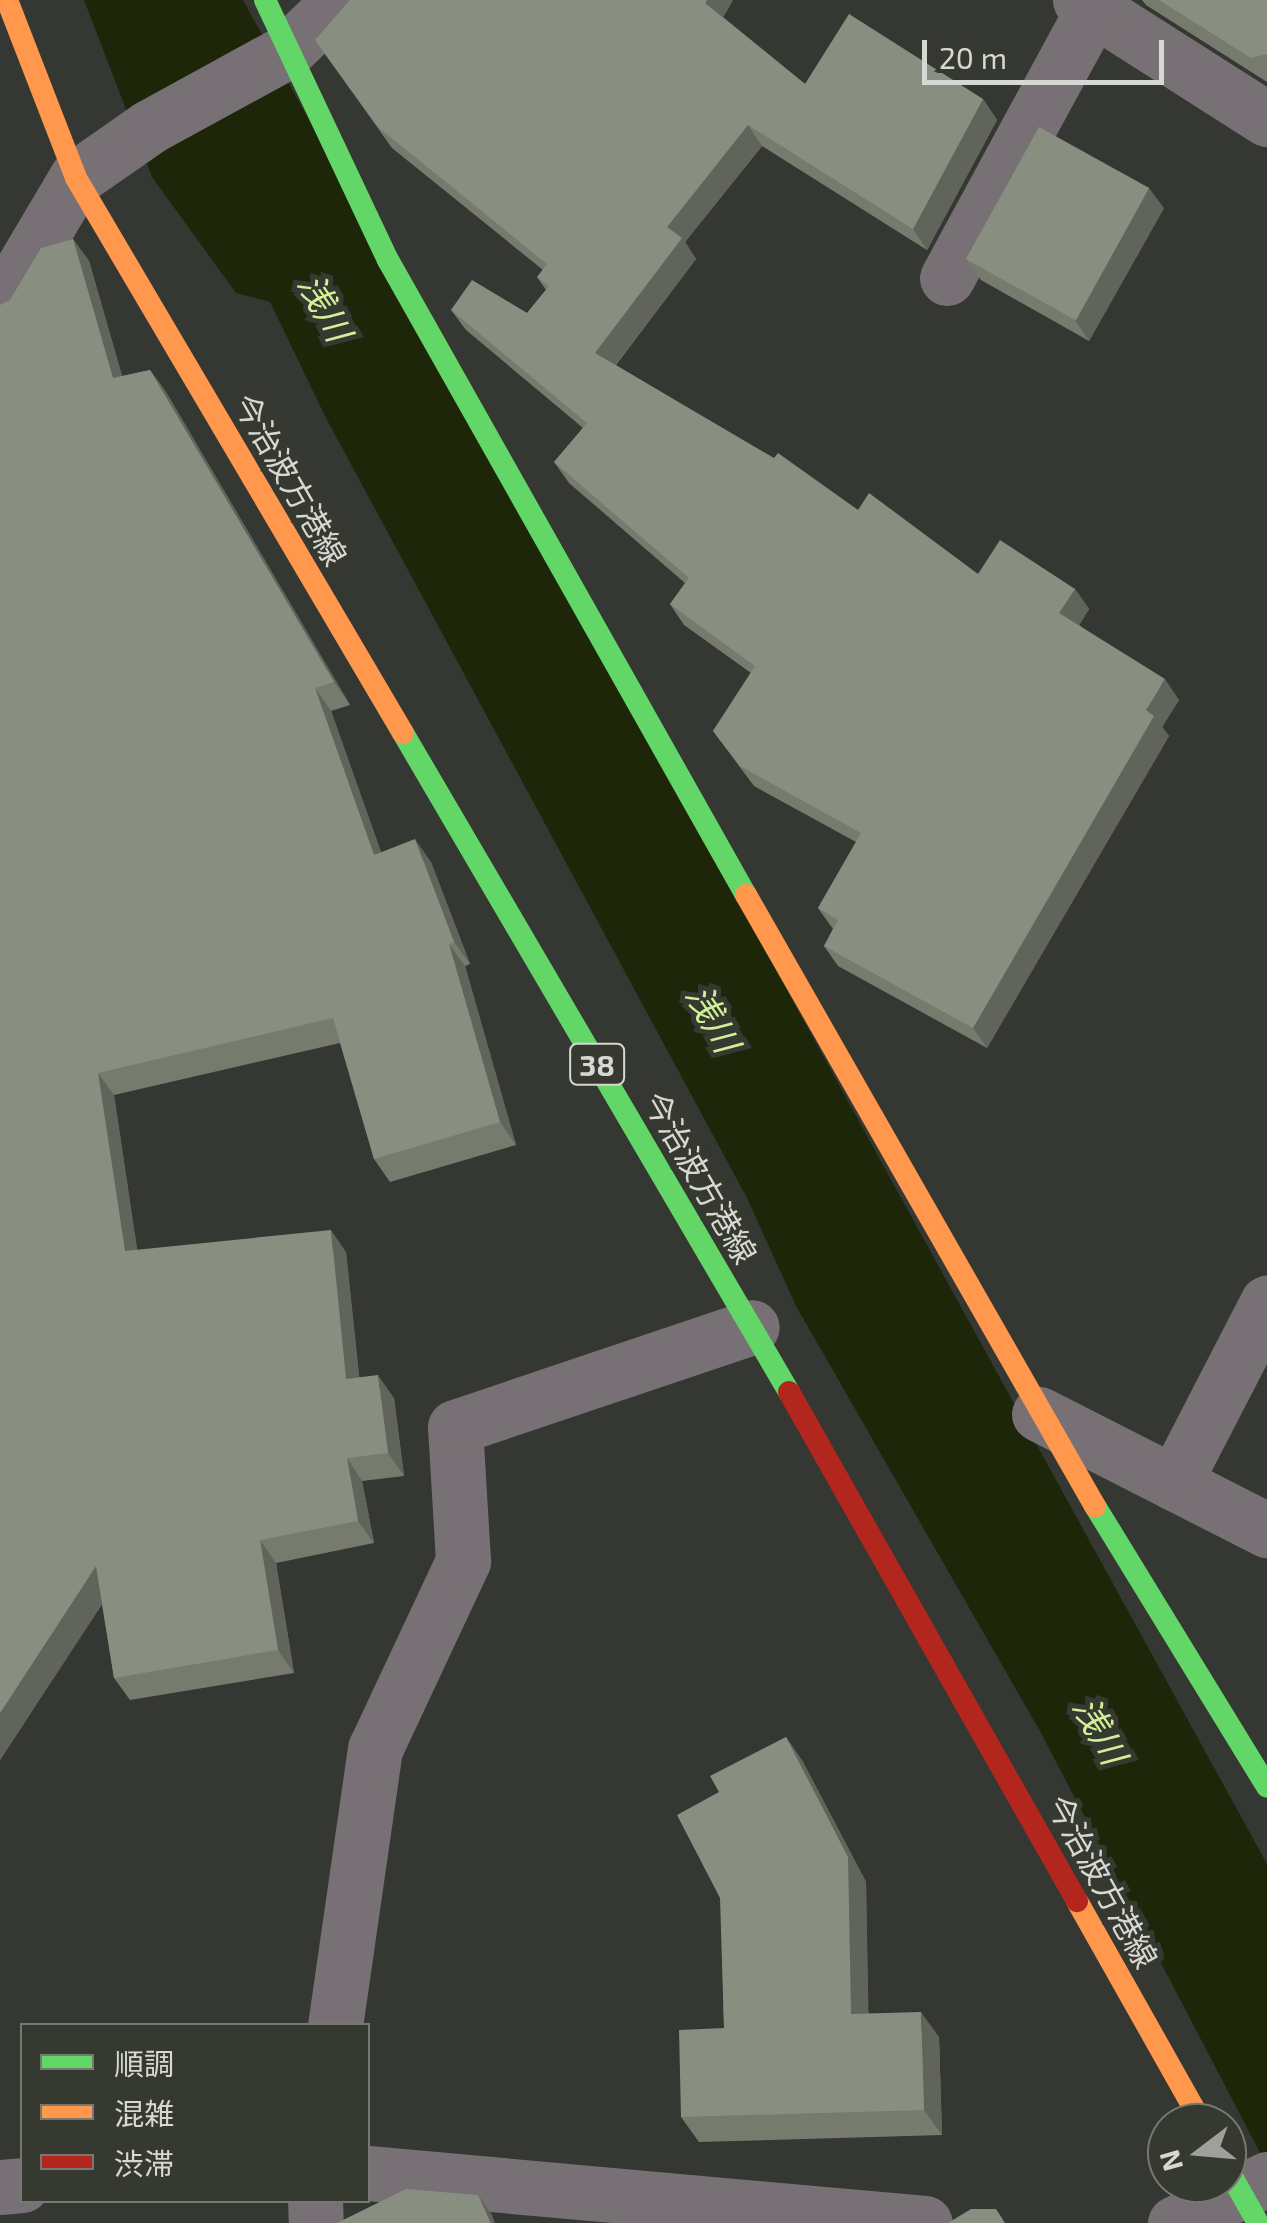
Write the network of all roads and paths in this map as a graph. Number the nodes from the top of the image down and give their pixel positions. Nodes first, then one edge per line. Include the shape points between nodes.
1 (6, 0) edge
2 (265, 0) edge
3 (340, 0) edge
4 (1086, 5) edge
5 (286, 52) junction
6 (1267, 118) edge
7 (76, 178) junction
8 (947, 278) dead end
9 (0, 306) edge
10 (1267, 1303) edge
11 (752, 1327) junction
12 (1039, 1414) junction
13 (1174, 1483) junction
14 (1267, 1530) edge
15 (1267, 1788) edge
16 (334, 2023) edge
17 (1191, 2103) edge
18 (370, 2173) edge
19 (1252, 2188) edge
20 (925, 2223) edge
21 (1175, 2223) edge

1 - 7 main road, 今治波方港線 / 38
2 - 5 main road
3 - 5 street
4 - 6 street
4 - 8 street
5 - 7 street via 149,127
5 - 12 main road via 388,260
7 - 9 street
7 - 11 main road, 今治波方港線 / 38
10 - 13 street
11 - 16 street via 455,1428 463,1561 375,1750
11 - 17 main road, 今治波方港線 / 38
12 - 13 street
12 - 15 main road
13 - 14 street
18 - 20 street
19 - 21 street

